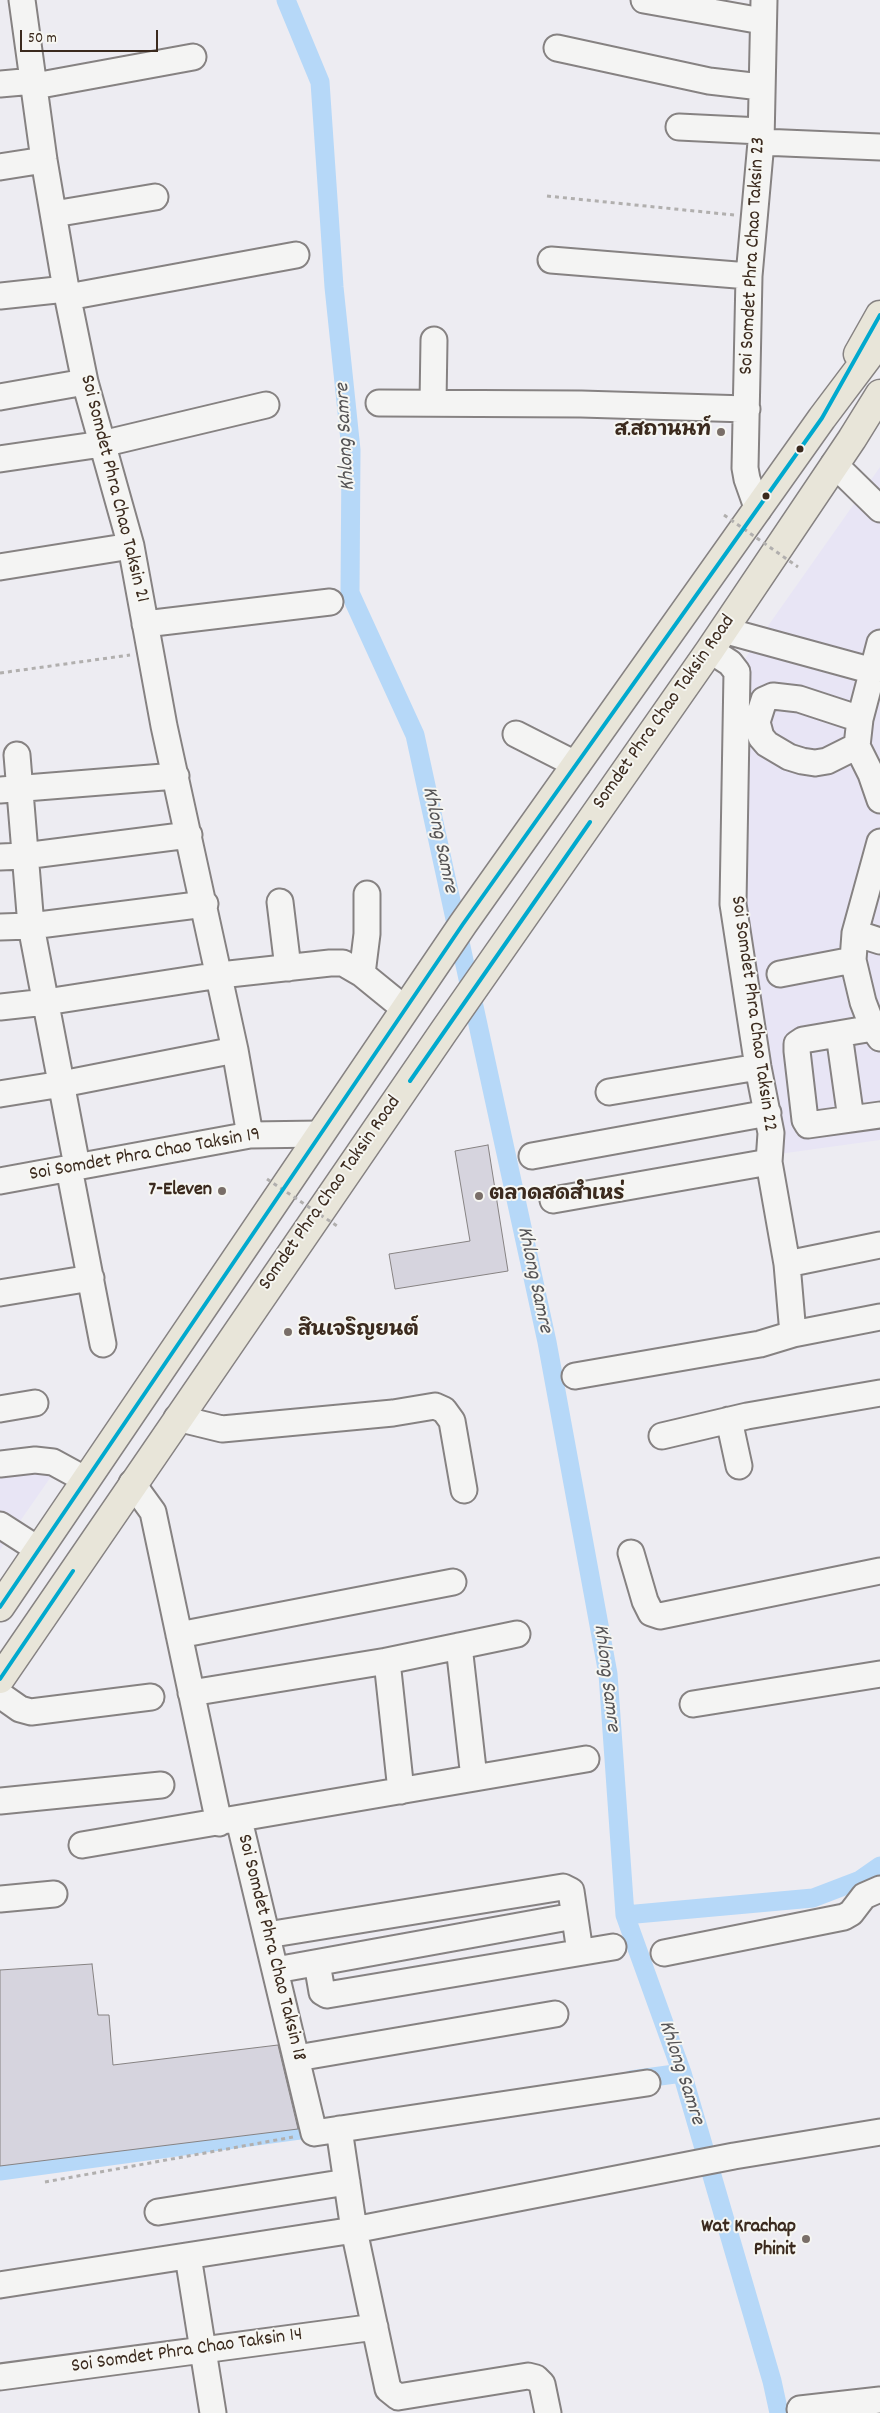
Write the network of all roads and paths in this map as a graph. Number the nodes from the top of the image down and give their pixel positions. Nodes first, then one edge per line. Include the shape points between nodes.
1 (22, 0) edge
2 (644, 0) edge
3 (763, 11) edge
4 (557, 48) dead end
5 (193, 57) dead end
6 (0, 84) edge
7 (34, 84) junction
8 (761, 87) junction
9 (679, 127) dead end
10 (761, 137) junction
11 (880, 147) edge
12 (44, 160) junction
13 (0, 167) edge
14 (547, 196) dead end
15 (154, 197) dead end
16 (54, 214) junction
17 (754, 217) junction
18 (296, 256) dead end
19 (551, 260) dead end
20 (749, 276) junction
21 (67, 293) junction
22 (0, 296) edge
23 (880, 315) edge
24 (434, 340) dead end
25 (880, 341) edge
26 (85, 382) junction
27 (880, 394) edge
28 (0, 397) edge
29 (380, 403) dead end
30 (433, 403) junction
31 (880, 405) edge
32 (266, 406) dead end
33 (747, 409) junction
34 (822, 418) junction
35 (852, 439) junction
36 (102, 444) junction
37 (0, 459) edge
38 (834, 464) junction
39 (880, 509) edge
40 (758, 510) junction
41 (724, 516) dead end
42 (131, 546) junction
43 (0, 567) edge
44 (798, 567) dead end
45 (330, 602) dead end
46 (145, 624) junction
47 (716, 640) junction
48 (880, 643) edge
49 (150, 652) junction
50 (873, 671) junction
51 (0, 673) edge
52 (860, 720) junction
53 (516, 734) dead end
54 (857, 746) junction
55 (17, 754) dead end
56 (577, 765) junction
57 (176, 776) junction
58 (10, 789) edge
59 (880, 800) edge
60 (189, 835) junction
61 (880, 842) edge
62 (12, 856) edge
63 (367, 894) dead end
64 (280, 902) dead end
65 (205, 904) junction
66 (31, 926) junction
67 (0, 927) edge
68 (855, 933) junction
69 (880, 941) edge
70 (853, 960) junction
71 (288, 968) junction
72 (362, 974) junction
73 (780, 974) dead end
74 (220, 975) junction
75 (46, 1002) junction
76 (0, 1007) edge
77 (405, 1009) junction
78 (877, 1033) edge
79 (839, 1034) junction
80 (235, 1050) junction
81 (758, 1068) junction
82 (62, 1084) junction
83 (610, 1092) dead end
84 (0, 1094) edge
85 (768, 1113) junction
86 (880, 1115) edge
87 (851, 1119) junction
88 (320, 1134) junction
89 (250, 1135) junction
90 (532, 1156) dead end
91 (769, 1162) junction
92 (73, 1167) junction
93 (267, 1179) dead end
94 (0, 1181) edge
95 (553, 1200) dead end
96 (340, 1228) dead end
97 (880, 1245) edge
98 (786, 1264) junction
99 (91, 1278) junction
100 (0, 1293) edge
101 (880, 1317) edge
102 (793, 1334) junction
103 (103, 1344) dead end
104 (575, 1376) dead end
105 (880, 1393) edge
106 (35, 1404) dead end
107 (0, 1409) edge
108 (177, 1418) junction
109 (730, 1420) junction
110 (662, 1436) dead end
111 (0, 1464) edge
112 (740, 1466) dead end
113 (86, 1480) junction
114 (132, 1483) junction
115 (464, 1490) dead end
116 (0, 1525) edge
117 (39, 1550) junction
118 (631, 1553) dead end
119 (880, 1571) edge
120 (453, 1582) dead end
121 (1, 1603) edge
122 (179, 1634) junction
123 (517, 1634) dead end
124 (459, 1646) junction
125 (387, 1661) junction
126 (880, 1674) edge
127 (0, 1679) edge
128 (191, 1692) junction
129 (0, 1696) edge
130 (151, 1697) dead end
131 (693, 1704) dead end
132 (586, 1759) dead end
133 (474, 1778) junction
134 (161, 1785) dead end
135 (401, 1791) junction
136 (0, 1801) edge
137 (229, 1821) junction
138 (82, 1845) dead end
139 (880, 1889) edge
140 (54, 1894) dead end
141 (0, 1900) edge
142 (574, 1916) junction
143 (267, 1935) junction
144 (613, 1947) dead end
145 (580, 1952) junction
146 (664, 1953) dead end
147 (317, 1962) junction
148 (276, 1970) junction
149 (555, 2014) dead end
150 (297, 2058) junction
151 (647, 2083) dead end
152 (339, 2129) junction
153 (880, 2132) edge
154 (314, 2133) junction
155 (46, 2182) dead end
156 (347, 2182) junction
157 (158, 2212) dead end
158 (354, 2230) junction
159 (188, 2256) junction
160 (0, 2285) edge
161 (375, 2327) junction
162 (202, 2350) junction
163 (0, 2377) edge
164 (880, 2400) edge
165 (800, 2409) dead end
166 (213, 2413) edge
167 (548, 2413) edge

1 - 7 street, Soi Somdet Phra Chao Taksin 21
2 - 3 street
3 - 8 street, Soi Somdet Phra Chao Taksin 23
4 - 8 street via 709,81
5 - 7 street
6 - 7 street
7 - 12 street, Soi Somdet Phra Chao Taksin 21
8 - 10 street, Soi Somdet Phra Chao Taksin 23
9 - 10 street
10 - 11 street
10 - 17 street, Soi Somdet Phra Chao Taksin 23
12 - 13 street
12 - 16 street, Soi Somdet Phra Chao Taksin 21
14 - 17 path
15 - 16 street
16 - 21 street, Soi Somdet Phra Chao Taksin 21
17 - 20 street, Soi Somdet Phra Chao Taksin 23
18 - 21 street
19 - 20 street
20 - 33 street, Soi Somdet Phra Chao Taksin 23
21 - 22 street
21 - 26 street, Soi Somdet Phra Chao Taksin 21
23 - 34 main road, Somdet Phra Chao Taksin Road
24 - 30 street
25 - 34 main road, Somdet Phra Chao Taksin Road
26 - 28 street
26 - 36 street, Soi Somdet Phra Chao Taksin 21
27 - 35 main road, Somdet Phra Chao Taksin Road
29 - 30 street
30 - 33 street
31 - 35 main road, Somdet Phra Chao Taksin Road
32 - 36 street
33 - 40 street, Soi Somdet Phra Chao Taksin 23 via 745,468
34 - 40 main road, Somdet Phra Chao Taksin Road
35 - 38 main road, Somdet Phra Chao Taksin Road
36 - 37 street
36 - 42 street, Soi Somdet Phra Chao Taksin 21
38 - 39 street
38 - 47 main road, Somdet Phra Chao Taksin Road
40 - 56 main road, Somdet Phra Chao Taksin Road
41 - 44 path, bridge
42 - 43 street
42 - 46 street, Soi Somdet Phra Chao Taksin 21
45 - 46 street
46 - 49 street, Soi Somdet Phra Chao Taksin 21
47 - 50 street
47 - 81 street, Soi Somdet Phra Chao Taksin 22 via 737,672 733,904
47 - 108 main road, Somdet Phra Chao Taksin Road
48 - 50 street
49 - 51 path
49 - 57 street, Soi Somdet Phra Chao Taksin 21
50 - 52 street
52 - 54 street
52 - 54 street via 799,699 773,696 764,700 757,722 760,737 767,744 802,761 827,761
53 - 56 street
54 - 59 street
55 - 58 street
56 - 77 main road, Somdet Phra Chao Taksin Road
57 - 58 street
57 - 60 street, Soi Somdet Phra Chao Taksin 21
58 - 62 street
60 - 62 street
60 - 65 street, Soi Somdet Phra Chao Taksin 21
61 - 68 street
62 - 66 street
63 - 72 street
64 - 71 street
65 - 66 street
65 - 74 street, Soi Somdet Phra Chao Taksin 21
66 - 67 street
66 - 75 street
68 - 69 street
68 - 70 street
70 - 73 street
70 - 78 street via 863,1002
71 - 72 street via 343,964
71 - 74 street
72 - 77 street
74 - 75 street
74 - 80 street, Soi Somdet Phra Chao Taksin 21
75 - 76 street
75 - 82 street
77 - 88 main road, Somdet Phra Chao Taksin Road
78 - 79 street
79 - 87 street
79 - 87 street via 803,1040 797,1044 806,1120 808,1125 814,1125
80 - 82 street
80 - 89 street, Soi Somdet Phra Chao Taksin 21
81 - 83 street
81 - 85 street, Soi Somdet Phra Chao Taksin 22
82 - 84 street
82 - 92 street
85 - 90 street
85 - 91 street, Soi Somdet Phra Chao Taksin 22 via 772,1133
86 - 87 street
88 - 89 street, Soi Somdet Phra Chao Taksin 19
88 - 113 main road, Somdet Phra Chao Taksin Road
89 - 92 street, Soi Somdet Phra Chao Taksin 19
91 - 95 street
91 - 98 street, Soi Somdet Phra Chao Taksin 22
92 - 94 street, Soi Somdet Phra Chao Taksin 19
92 - 99 street
93 - 96 path, bridge
97 - 98 street
98 - 102 street, Soi Somdet Phra Chao Taksin 22
99 - 100 street
99 - 103 street
101 - 102 street
102 - 104 street via 760,1344
105 - 109 street
106 - 107 street
108 - 114 main road, Somdet Phra Chao Taksin Road
108 - 115 street via 222,1429 435,1406 444,1410 452,1421
109 - 110 street
109 - 112 street
111 - 113 street via 35,1460 53,1462
113 - 117 main road, Somdet Phra Chao Taksin Road
114 - 122 street, Soi Somdet Phra Chao Taksin 18 via 153,1512
114 - 127 main road, Somdet Phra Chao Taksin Road
116 - 117 street
117 - 121 main road, Somdet Phra Chao Taksin Road
118 - 119 street via 645,1601 651,1613 660,1616
120 - 122 street
122 - 128 street, Soi Somdet Phra Chao Taksin 18
123 - 124 street
124 - 125 street
124 - 133 street
125 - 128 street
125 - 135 street
126 - 131 street
128 - 137 street, Soi Somdet Phra Chao Taksin 18
129 - 130 street via 31,1712
132 - 133 street
133 - 135 street
134 - 136 street
135 - 137 street
137 - 138 street
137 - 143 street, Soi Somdet Phra Chao Taksin 18
139 - 146 street via 864,1896 844,1917
140 - 141 street
142 - 143 street via 572,1890 563,1886
142 - 145 street
142 - 147 street
143 - 148 street, Soi Somdet Phra Chao Taksin 18
144 - 145 street
145 - 147 street via 327,1995 322,1992
147 - 148 street
148 - 150 street, Soi Somdet Phra Chao Taksin 18
149 - 150 street
150 - 154 street, Soi Somdet Phra Chao Taksin 18
151 - 152 street
152 - 154 street
152 - 156 street
153 - 158 street via 734,2156
154 - 155 path
156 - 157 street
156 - 158 street
158 - 159 street
158 - 161 street
159 - 160 street
159 - 162 street
161 - 162 street, Soi Somdet Phra Chao Taksin 14
161 - 167 street via 388,2389 398,2397 528,2376 542,2384
162 - 163 street, Soi Somdet Phra Chao Taksin 14
162 - 166 street
164 - 165 street

